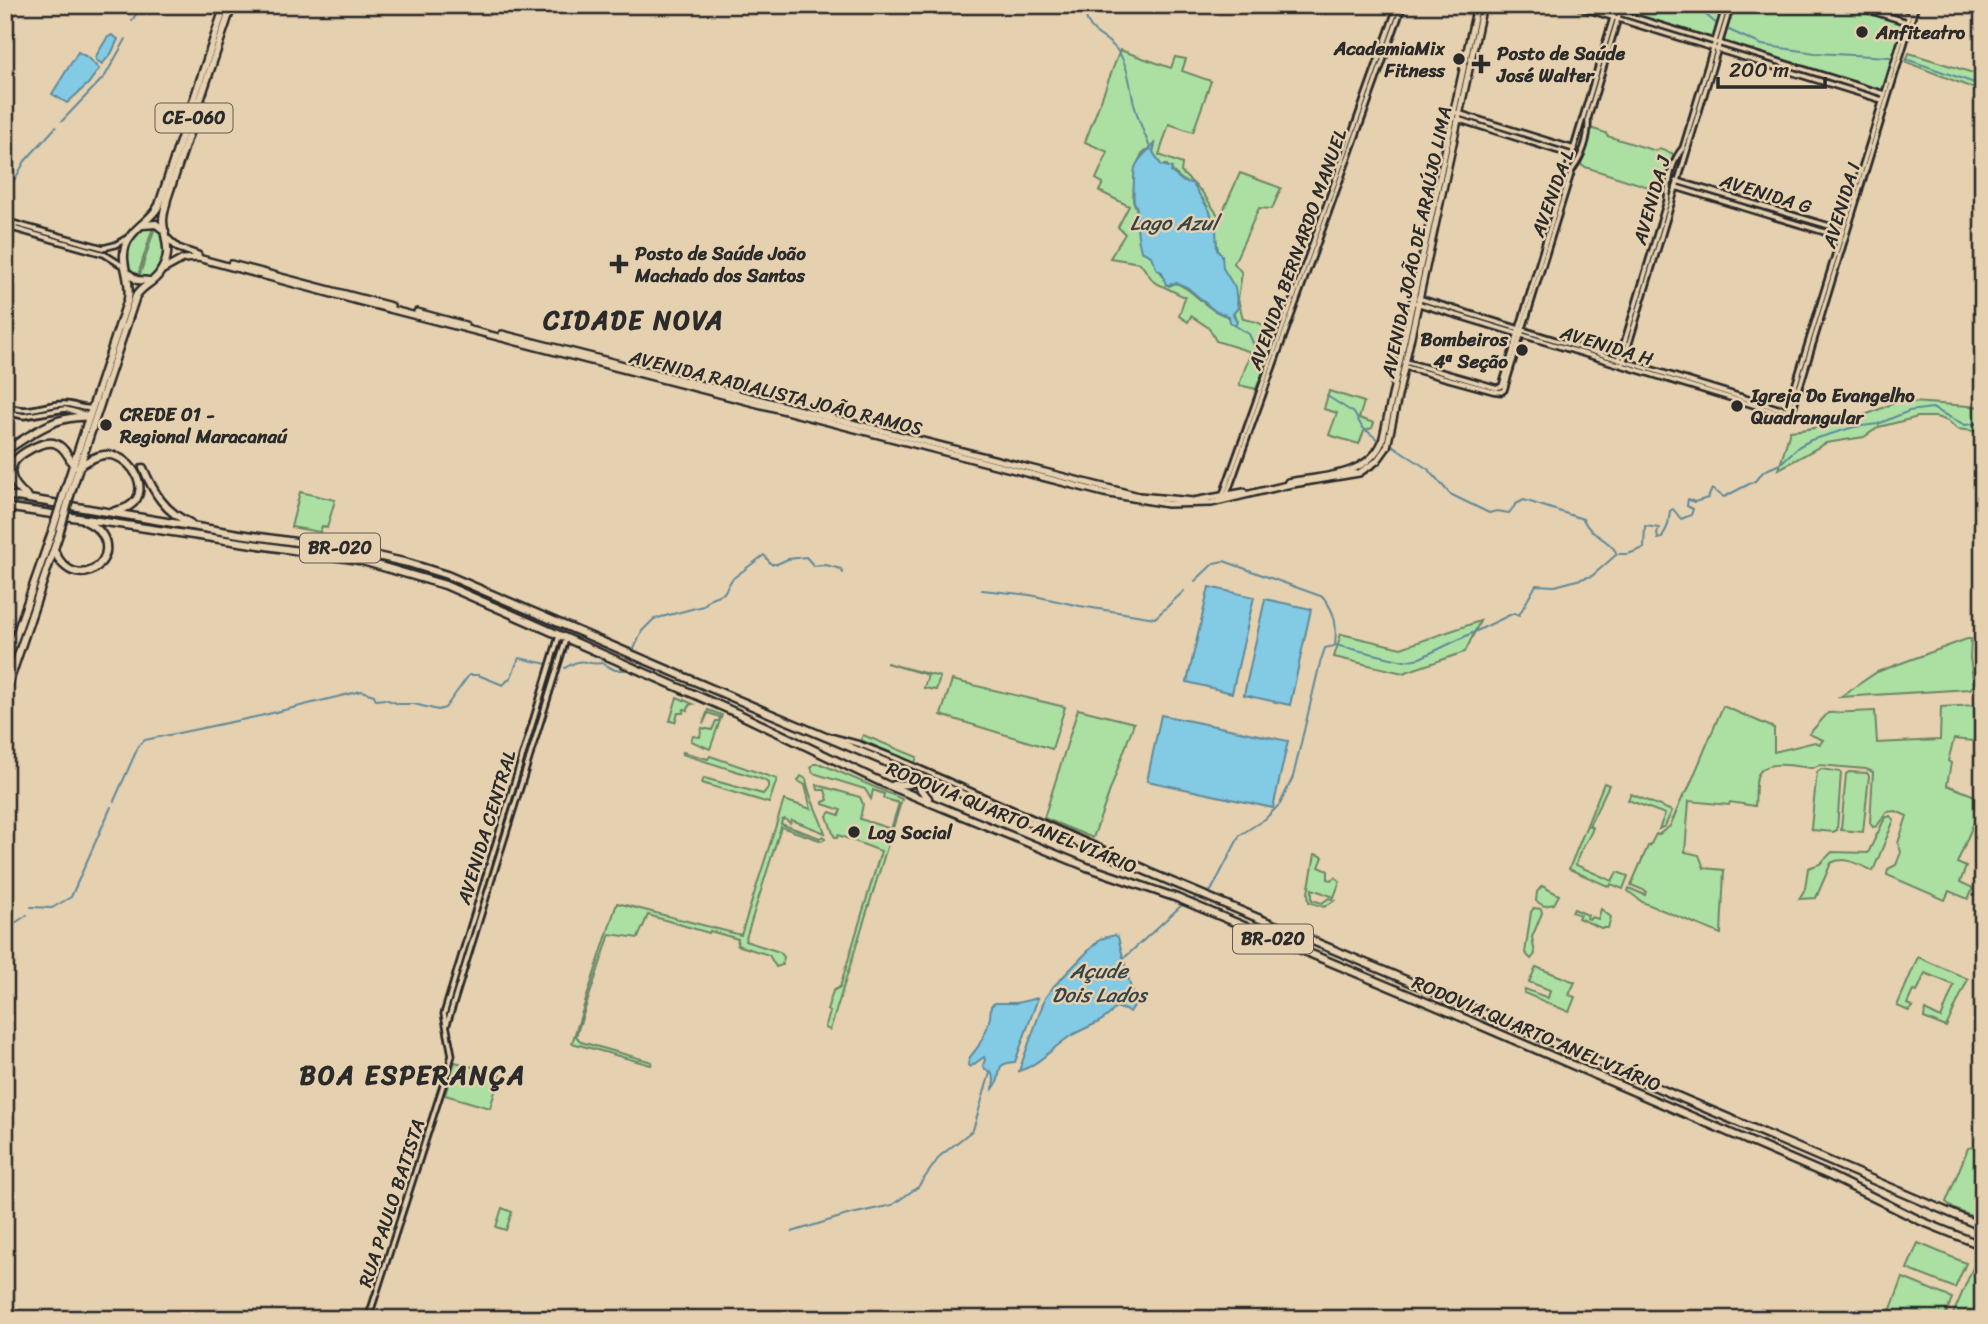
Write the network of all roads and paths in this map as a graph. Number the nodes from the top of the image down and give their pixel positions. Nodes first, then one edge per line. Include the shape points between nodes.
1 (225, 5) edge
2 (232, 5) edge
3 (1401, 5) edge
4 (1477, 5) edge
5 (1483, 5) edge
6 (1573, 5) edge
7 (1594, 5) edge
8 (1620, 5) edge
9 (1728, 5) edge
10 (1853, 5) edge
11 (1874, 5) edge
12 (1914, 5) edge
13 (1618, 13) junction
14 (1616, 18) junction
15 (1910, 20) junction
16 (1475, 30) junction
17 (1716, 46) junction
18 (1594, 90) junction
19 (1886, 98) junction
20 (1456, 116) junction
21 (1694, 119) junction
22 (1574, 149) junction
23 (1572, 155) junction
24 (1677, 181) junction
25 (1675, 187) junction
26 (5, 224) edge
27 (142, 225) junction
28 (1845, 231) junction
29 (131, 236) junction
30 (167, 236) junction
31 (1843, 238) junction
32 (126, 270) junction
33 (161, 272) junction
34 (150, 281) junction
35 (1416, 300) junction
36 (1520, 332) junction
37 (1620, 362) junction
38 (1405, 364) junction
39 (5, 406) edge
40 (1791, 410) joint
41 (5, 412) edge
42 (89, 414) junction
43 (5, 451) edge
44 (76, 466) junction
45 (142, 468) dead end
46 (1357, 471) junction
47 (5, 495) edge
48 (29, 498) junction
49 (1224, 499) junction
50 (5, 507) edge
51 (107, 511) junction
52 (76, 517) junction
53 (201, 528) junction
54 (55, 533) junction
55 (325, 545) junction
56 (53, 550) junction
57 (316, 553) junction
58 (563, 638) junction
59 (649, 662) junction
60 (5, 667) edge
61 (647, 674) junction
62 (5, 694) edge
63 (821, 735) junction
64 (895, 765) junction
65 (885, 784) junction
66 (945, 786) junction
67 (940, 806) junction
68 (1207, 897) junction
69 (1293, 933) junction
70 (1289, 945) junction
71 (1451, 1000) junction
72 (1447, 1011) junction
73 (444, 1014) junction
74 (452, 1015) junction
75 (446, 1026) junction
76 (452, 1055) joint
77 (1580, 1055) junction
78 (1574, 1067) junction
79 (1612, 1069) junction
80 (1611, 1083) junction
81 (1903, 1193) junction
82 (1895, 1208) junction
83 (1983, 1227) edge
84 (1983, 1246) edge
85 (368, 1319) edge

1 - 27 highway, CE-060 via 159,205
2 - 30 highway, CE-060 via 167,199 163,218
3 - 49 street, AVENIDA BERNARDO MANUEL
4 - 16 main road, AVENIDA JOÃO DE ARAÚJO LIMA
5 - 16 main road, AVENIDA JOÃO DE ARAÚJO LIMA
6 - 14 street
7 - 13 street
8 - 13 street, AVENIDA L
9 - 17 street, AVENIDA J
10 - 15 street
11 - 15 street
12 - 15 street, AVENIDA I
13 - 14 street, AVENIDA L
13 - 17 street
14 - 17 street
14 - 18 street, AVENIDA L
15 - 19 street, AVENIDA I
16 - 20 main road, AVENIDA JOÃO DE ARAÚJO LIMA
17 - 19 street
17 - 21 street, AVENIDA J
18 - 22 street, AVENIDA L
18 - 36 street, AVENIDA L via 1589,130
19 - 28 street, AVENIDA I
20 - 22 street
20 - 23 street
20 - 35 main road, AVENIDA JOÃO DE ARAÚJO LIMA
21 - 24 street, AVENIDA J
21 - 37 street, AVENIDA J via 1667,184 1667,201
22 - 23 street, AVENIDA L
23 - 36 street, AVENIDA L
24 - 25 street, AVENIDA J
24 - 28 street, AVENIDA G
25 - 31 street, AVENIDA G
25 - 37 street, AVENIDA J
26 - 29 street via 103,248
26 - 32 street via 104,254
27 - 29 highway, CE-060
27 - 30 highway via 156,224
28 - 31 street, AVENIDA I
29 - 32 highway via 123,255
30 - 33 highway, CE-060
30 - 49 main road, AVENIDA RADIALISTA JOÃO RAMOS via 187,252 1105,489 1167,500
31 - 40 street, AVENIDA I
32 - 34 highway via 137,280
32 - 42 highway via 128,299
33 - 34 highway
33 - 49 main road, AVENIDA RADIALISTA JOÃO RAMOS via 175,262 198,258 1104,493 1167,504
34 - 44 highway via 136,296
35 - 36 street, AVENIDA H
35 - 38 main road, AVENIDA JOÃO DE ARAÚJO LIMA
35 - 46 main road, AVENIDA JOÃO DE ARAÚJO LIMA via 1382,442
36 - 37 street, AVENIDA H
36 - 38 street, AVENIDA L via 1502,389 1493,391
37 - 40 street, AVENIDA H via 1780,413
38 - 46 main road, AVENIDA JOÃO DE ARAÚJO LIMA via 1387,447 1377,461
39 - 42 street via 22,411 66,404
41 - 42 street via 24,416 65,409
42 - 43 highway via 52,422
42 - 44 highway
44 - 48 highway via 64,449 53,443 41,443 19,455 12,477
44 - 51 highway via 104,455 128,464 139,481 139,496 128,508
44 - 54 highway, bridge
45 - 53 highway via 167,509
46 - 49 main road
47 - 48 highway, RODOVIA QUARTO ANEL VIÁRIO / BR-020
48 - 51 highway, RODOVIA QUARTO ANEL VIÁRIO / BR-020
50 - 52 highway, RODOVIA QUARTO ANEL VIÁRIO / BR-020
51 - 53 highway, RODOVIA QUARTO ANEL VIÁRIO / BR-020
52 - 56 highway via 102,533 106,548 102,562 86,572 72,572
52 - 57 highway, RODOVIA QUARTO ANEL VIÁRIO / BR-020
53 - 55 highway, RODOVIA QUARTO ANEL VIÁRIO / BR-020
54 - 56 highway
54 - 60 highway
55 - 57 highway
55 - 59 highway, RODOVIA QUARTO ANEL VIÁRIO / BR-020 via 447,575
56 - 62 highway
57 - 58 highway, RODOVIA QUARTO ANEL VIÁRIO / BR-020 via 419,577
58 - 61 highway, RODOVIA QUARTO ANEL VIÁRIO / BR-020
58 - 73 street, AVENIDA CENTRAL
58 - 74 street, AVENIDA CENTRAL
59 - 61 highway
59 - 63 highway, RODOVIA QUARTO ANEL VIÁRIO / BR-020
61 - 65 highway, RODOVIA QUARTO ANEL VIÁRIO / BR-020
63 - 64 highway, RODOVIA QUARTO ANEL VIÁRIO / BR-020
63 - 68 street via 849,740 901,760
64 - 65 highway via 913,780 905,785
64 - 66 highway, RODOVIA QUARTO ANEL VIÁRIO / BR-020
65 - 67 highway, RODOVIA QUARTO ANEL VIÁRIO / BR-020
66 - 67 highway via 923,782 919,787
66 - 68 highway, RODOVIA QUARTO ANEL VIÁRIO / BR-020
67 - 70 highway, RODOVIA QUARTO ANEL VIÁRIO / BR-020
68 - 69 highway, RODOVIA QUARTO ANEL VIÁRIO / BR-020
69 - 70 highway
69 - 71 highway, RODOVIA QUARTO ANEL VIÁRIO / BR-020
70 - 72 highway, RODOVIA QUARTO ANEL VIÁRIO / BR-020
71 - 72 highway
71 - 77 highway, RODOVIA QUARTO ANEL VIÁRIO / BR-020
72 - 78 highway, RODOVIA QUARTO ANEL VIÁRIO / BR-020
73 - 74 street
73 - 75 street, AVENIDA CENTRAL
74 - 75 street, AVENIDA CENTRAL
75 - 76 street, AVENIDA CENTRAL
76 - 85 street, RUA PAULO BATISTA
77 - 78 highway
77 - 79 highway, RODOVIA QUARTO ANEL VIÁRIO / BR-020
78 - 80 highway, RODOVIA QUARTO ANEL VIÁRIO / BR-020
79 - 80 highway
79 - 81 highway, RODOVIA QUARTO ANEL VIÁRIO / BR-020
80 - 82 highway, RODOVIA QUARTO ANEL VIÁRIO / BR-020
81 - 82 highway
81 - 83 highway, RODOVIA QUARTO ANEL VIÁRIO / BR-020
82 - 84 highway, RODOVIA QUARTO ANEL VIÁRIO / BR-020

